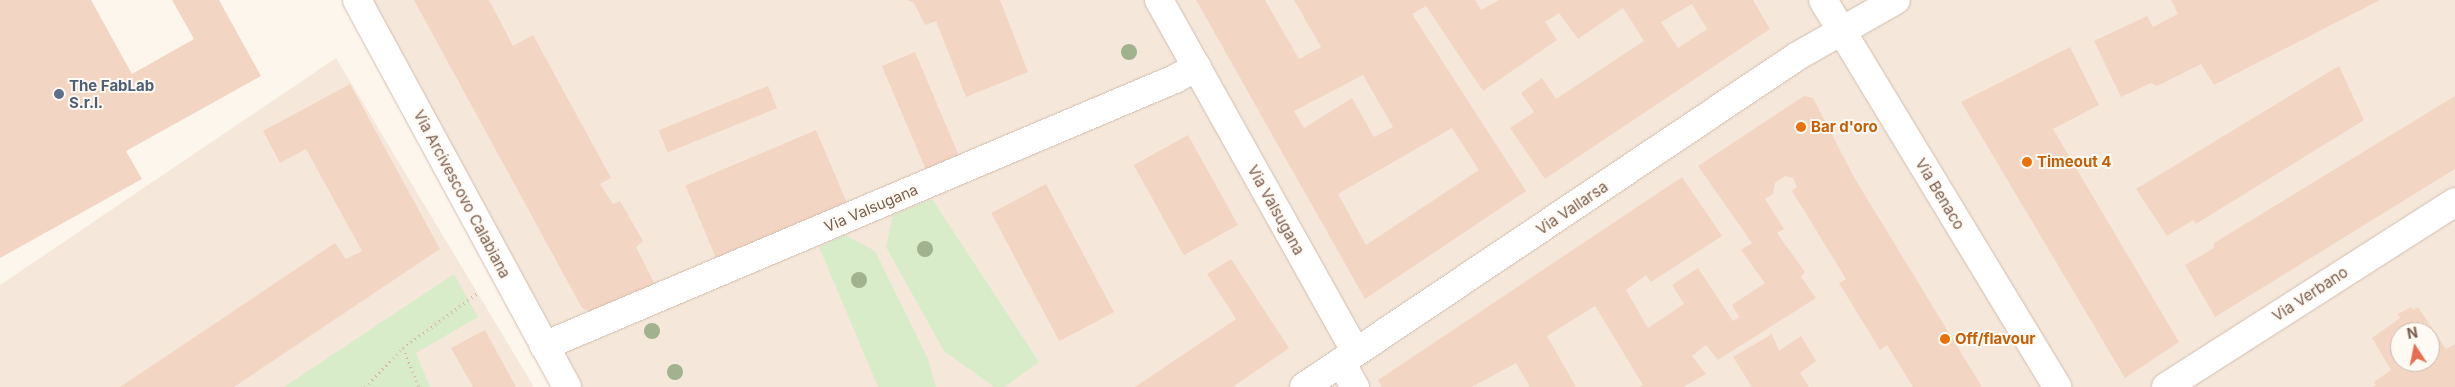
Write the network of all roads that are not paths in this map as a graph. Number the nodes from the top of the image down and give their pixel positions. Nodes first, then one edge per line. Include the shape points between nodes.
1 (358, 0) edge
2 (1159, 0) edge
3 (1823, 0) edge
4 (1896, 0) edge
5 (1841, 30) junction
6 (1197, 67) junction
7 (2455, 202) edge
8 (544, 346) junction
9 (1348, 357) junction
10 (567, 387) edge
11 (1304, 387) edge
12 (1355, 387) edge
13 (2057, 387) edge
14 (2166, 387) edge

1 - 8 street, Via Arcivescovo Calabiana
2 - 6 street, Via Valsugana
3 - 5 street, Via Benaco
4 - 5 street, Via Vallarsa
5 - 9 street, Via Vallarsa
5 - 13 street, Via Benaco
6 - 8 street, Via Valsugana via 1176,79
6 - 9 street, Via Valsugana
7 - 14 street, Via Verbano
8 - 10 street, Via Arcivescovo Calabiana
9 - 11 street, Via Vallarsa
9 - 12 street, Via Valsugana

